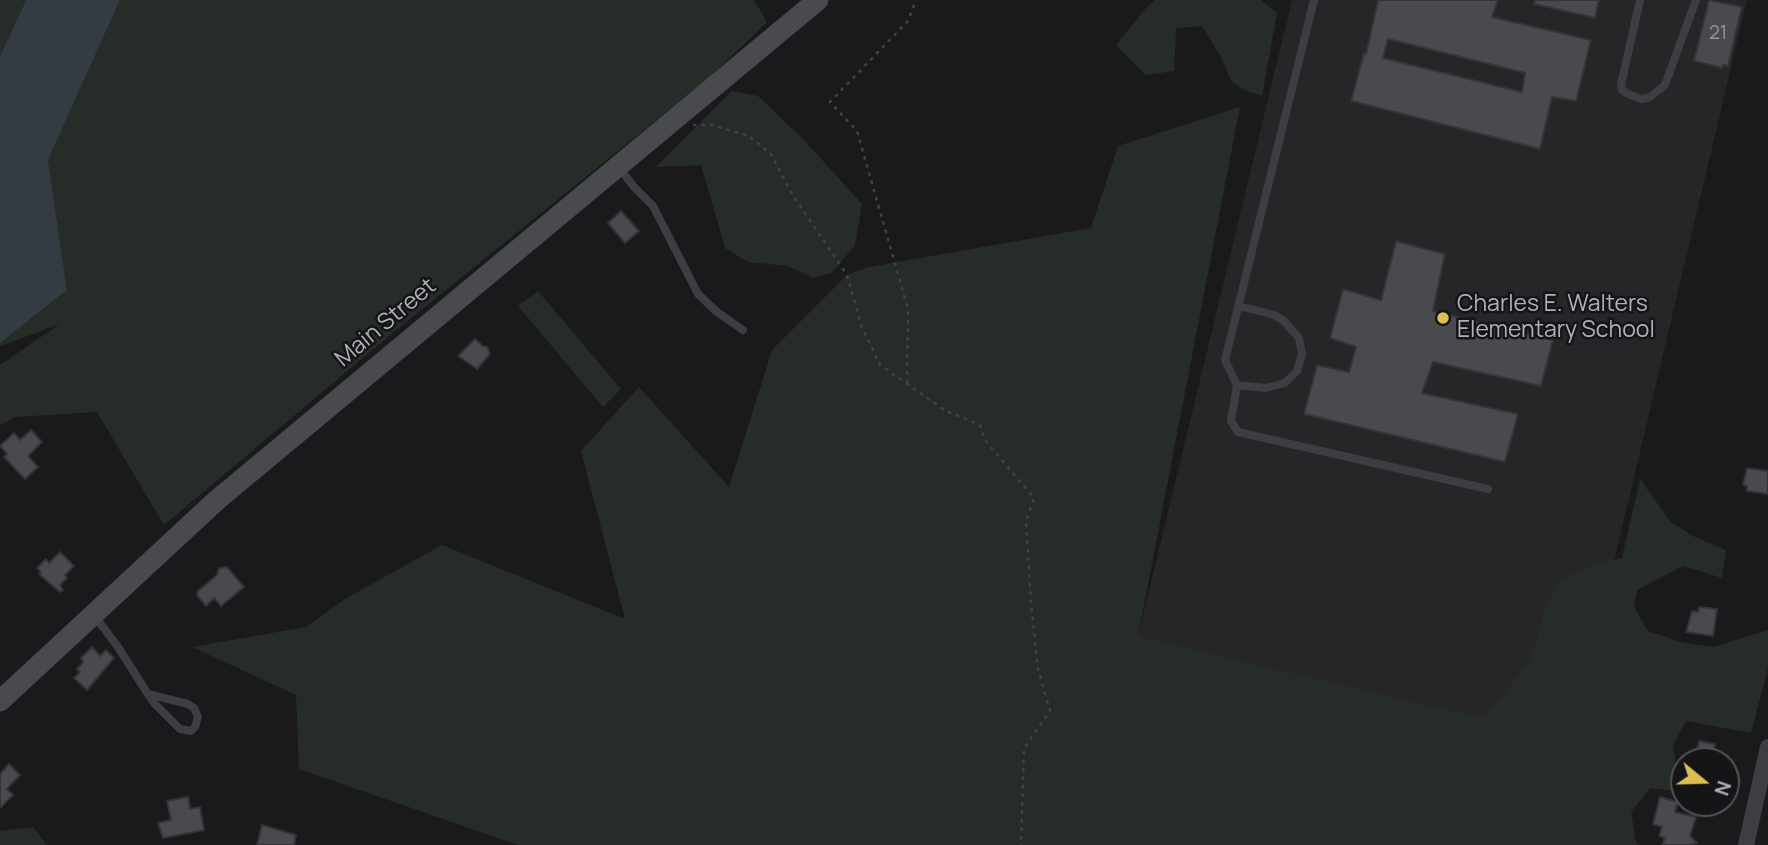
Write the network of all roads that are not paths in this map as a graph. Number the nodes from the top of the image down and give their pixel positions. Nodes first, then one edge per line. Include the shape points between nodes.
1 (818, 0) edge
2 (1314, 0) edge
3 (1640, 0) edge
4 (1696, 0) edge
5 (617, 166) junction
6 (1239, 306) junction
7 (743, 330) dead end
8 (1237, 386) junction
9 (1488, 489) dead end
10 (92, 613) junction
11 (148, 694) junction
12 (0, 701) edge
13 (1768, 747) edge
14 (1746, 845) edge

1 - 5 main road, Main Street
2 - 6 lane
3 - 4 lane via 1621,85 1622,90 1642,99 1665,85
5 - 7 lane via 653,206 698,294
5 - 10 main road, Main Street via 237,482
6 - 8 lane via 1225,360
6 - 8 lane via 1284,321 1299,338 1302,354 1297,371 1285,383 1266,388
8 - 9 lane via 1231,421 1238,432
10 - 11 lane
10 - 12 main road, Main Street
11 - 11 lane via 176,727 184,731 195,727 198,717 194,708
13 - 14 street

